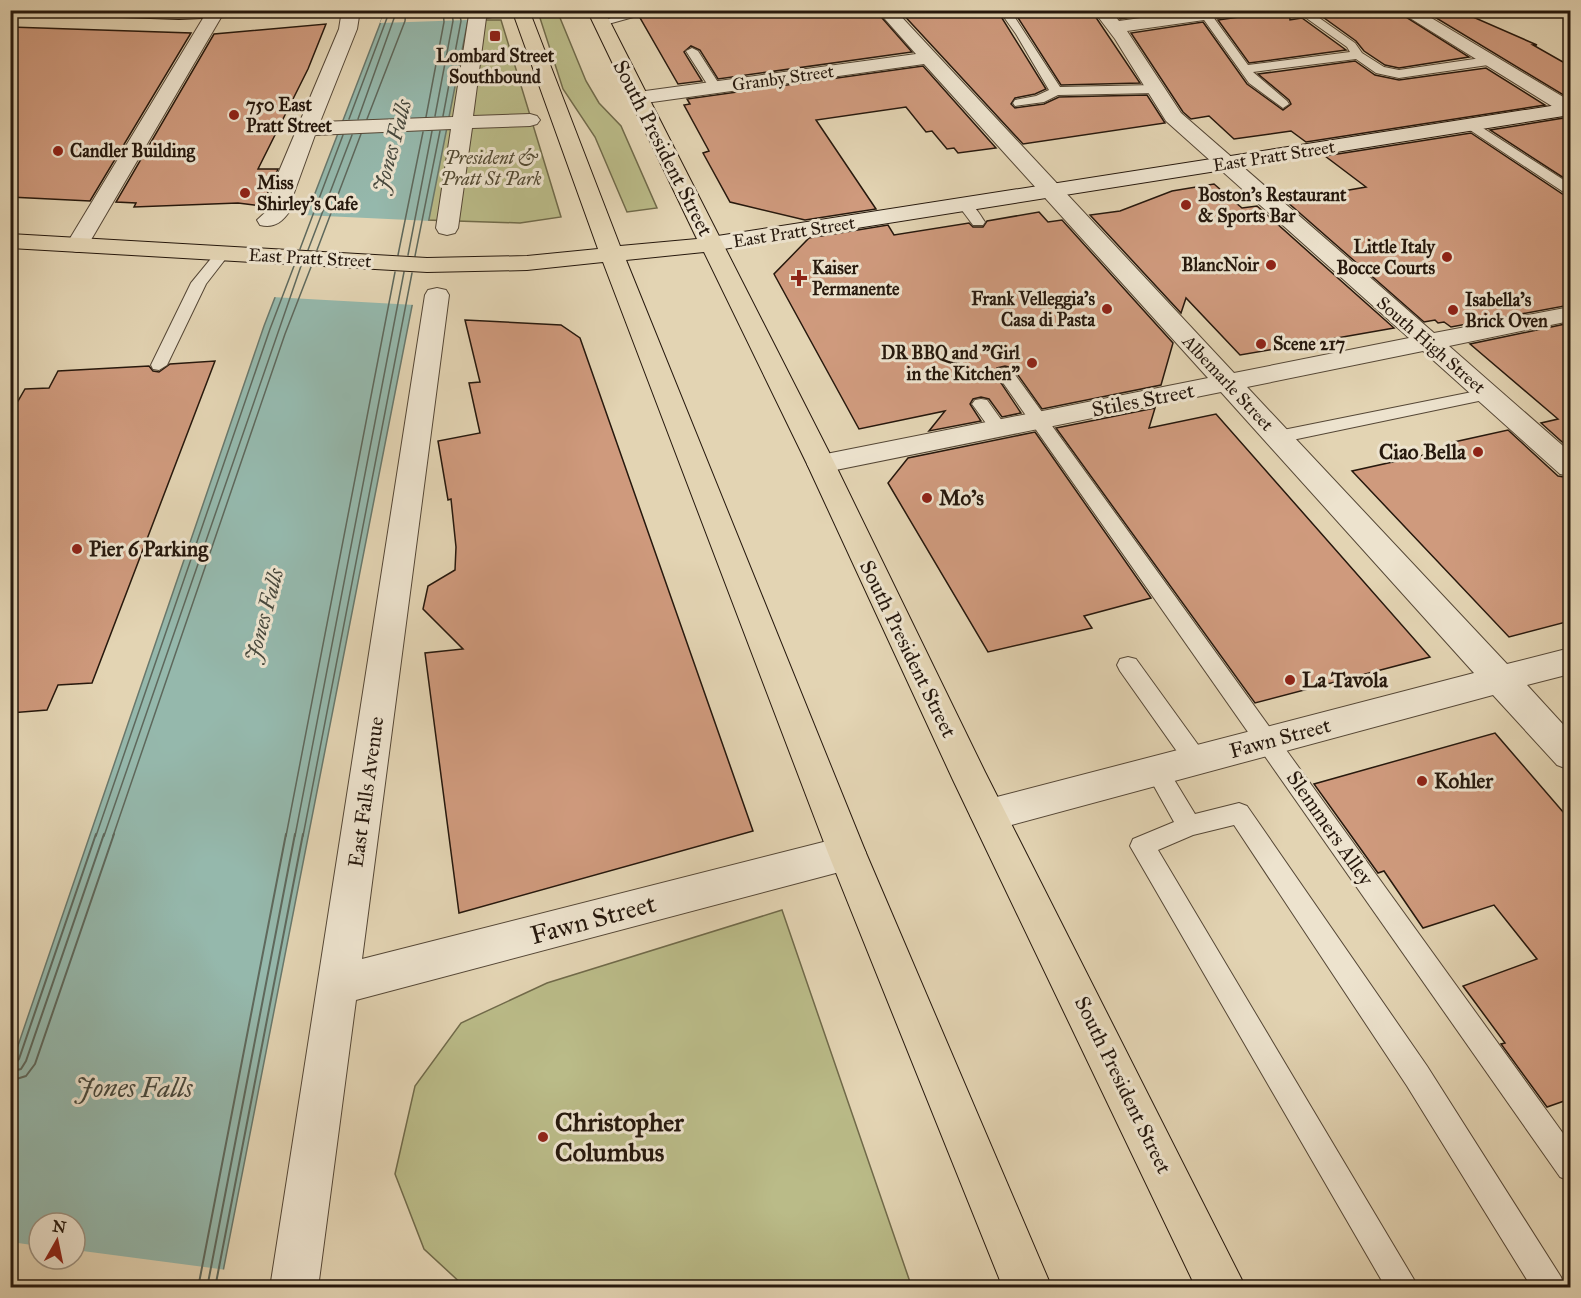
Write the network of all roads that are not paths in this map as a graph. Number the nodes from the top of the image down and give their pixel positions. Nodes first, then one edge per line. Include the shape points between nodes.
1 (64, 10) edge
2 (275, 10) edge
3 (351, 10) edge
4 (519, 10) edge
5 (885, 10) edge
6 (1004, 10) edge
7 (1101, 10) edge
8 (1239, 10) edge
9 (1299, 10) edge
10 (1405, 10) edge
11 (486, 13) dead end
12 (1204, 13) edge
13 (214, 14) junction
14 (633, 14) dead end
15 (598, 17) edge
16 (1116, 27) junction
17 (692, 51) dead end
18 (1358, 55) junction
19 (928, 58) junction
20 (1488, 61) junction
21 (1245, 69) junction
22 (715, 87) junction
23 (1155, 89) junction
24 (1056, 92) junction
25 (638, 98) junction
26 (1019, 103) dead end
27 (1283, 104) dead end
28 (1570, 109) edge
29 (530, 120) dead end
30 (464, 123) junction
31 (1472, 125) junction
32 (307, 129) junction
33 (1225, 164) junction
34 (1570, 190) edge
35 (1052, 191) junction
36 (965, 205) junction
37 (268, 220) dead end
38 (978, 222) dead end
39 (447, 228) dead end
40 (10, 241) edge
41 (77, 244) junction
42 (711, 244) junction
43 (223, 253) junction
44 (611, 256) junction
45 (432, 280) junction
46 (1570, 314) edge
47 (1429, 342) junction
48 (159, 365) dead end
49 (1005, 373) dead end
50 (1228, 382) junction
51 (1487, 394) junction
52 (981, 404) dead end
53 (1038, 421) junction
54 (999, 429) junction
55 (1278, 437) junction
56 (821, 464) junction
57 (1570, 467) edge
58 (1570, 661) edge
59 (1128, 665) dead end
60 (1502, 679) junction
61 (1268, 740) junction
62 (1570, 755) edge
63 (1196, 760) junction
64 (1156, 770) junction
65 (989, 815) junction
66 (1189, 826) junction
67 (848, 853) junction
68 (339, 985) junction
69 (1570, 1167) edge
70 (294, 1287) edge
71 (1028, 1287) edge
72 (1222, 1287) edge
73 (1404, 1287) edge
74 (1550, 1287) edge

1 - 13 main road
2 - 13 main road
3 - 32 street via 348,29
4 - 44 main road
5 - 19 street, Albemarle Street
6 - 24 lane
7 - 16 street, South High Street
8 - 12 street
9 - 18 lane via 1351,45
10 - 20 street
11 - 30 street via 478,15
12 - 16 street
12 - 21 lane
13 - 41 street
14 - 15 lane
15 - 25 main road, South President Street
16 - 23 street, South High Street
17 - 22 lane
18 - 20 lane via 1380,70 1399,74
18 - 21 lane
19 - 22 street, Granby Street
19 - 35 street, Albemarle Street
20 - 28 street
21 - 27 lane
22 - 25 street, Granby Street
23 - 24 lane
23 - 33 street, South High Street via 1173,117
24 - 26 lane
25 - 42 main road, South President Street
28 - 31 street, East Pratt Street
29 - 30 street
30 - 32 street
30 - 39 street
31 - 33 street, East Pratt Street
31 - 34 lane
32 - 37 street via 288,176 281,208
33 - 35 street, East Pratt Street
33 - 47 street, South High Street
35 - 36 street, East Pratt Street
35 - 50 street, Albemarle Street
36 - 38 lane
36 - 42 street, East Pratt Street
40 - 41 main road, East Pratt Street
41 - 43 main road, East Pratt Street
42 - 44 main road, East Pratt Street
42 - 56 main road, South President Street
43 - 45 main road, East Pratt Street via 283,256
43 - 48 lane via 199,283
44 - 45 main road, East Pratt Street via 527,263
44 - 67 main road
45 - 68 street, East Falls Avenue
46 - 47 street, Stiles Street
47 - 50 street, Stiles Street
47 - 51 street, South High Street
49 - 53 lane, Slemmers Alley
50 - 53 street, Stiles Street
50 - 55 street, Albemarle Street
51 - 55 lane
51 - 57 street, South High Street
52 - 54 lane
53 - 54 street, Stiles Street
53 - 61 lane, Slemmers Alley
54 - 56 street, Stiles Street
55 - 60 street, Albemarle Street
56 - 65 main road, South President Street
58 - 60 street, Fawn Street
59 - 63 lane
60 - 61 street, Fawn Street
60 - 62 street, Albemarle Street
61 - 63 street, Fawn Street
61 - 69 lane, Slemmers Alley
63 - 64 street, Fawn Street
64 - 65 street, Fawn Street
64 - 66 lane
65 - 72 main road, South President Street
66 - 73 lane via 1142,846
66 - 74 lane via 1239,813 1417,1076
67 - 68 street, Fawn Street
67 - 71 main road
68 - 70 street, East Falls Avenue

